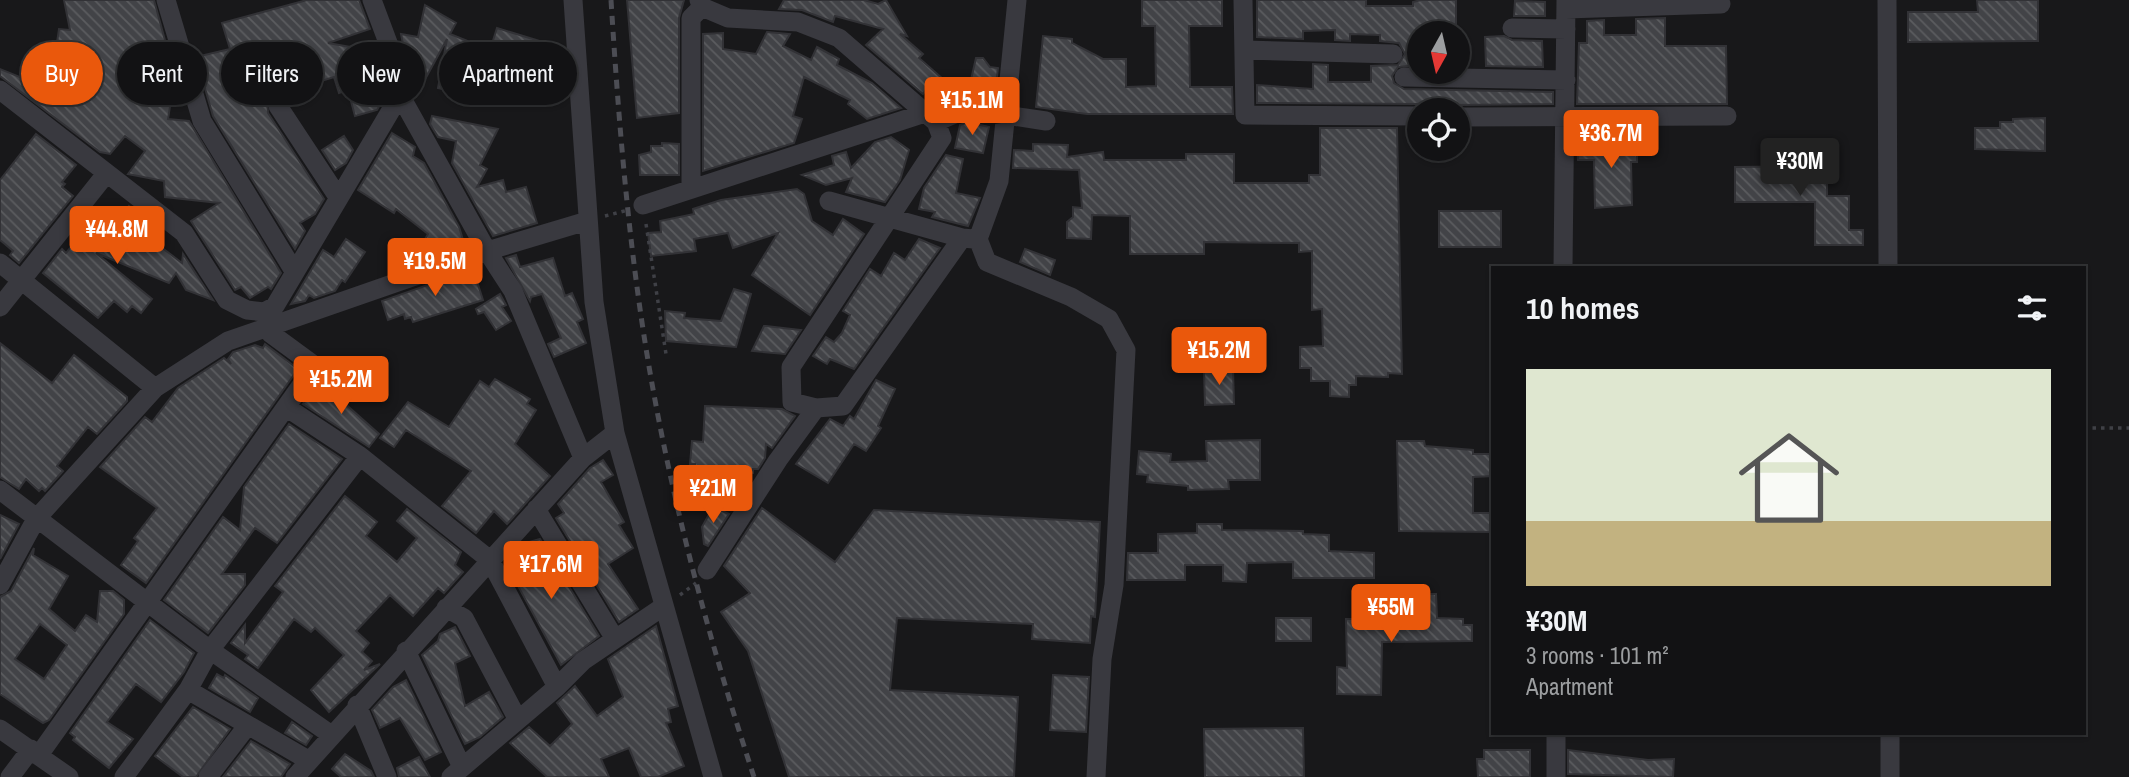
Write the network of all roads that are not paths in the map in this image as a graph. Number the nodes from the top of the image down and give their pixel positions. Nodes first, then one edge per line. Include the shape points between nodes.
1 (166, 0) edge
2 (372, 0) edge
3 (573, 0) edge
4 (1017, 0) edge
5 (1243, 0) edge
6 (1887, 0) edge
7 (701, 4) edge
8 (1721, 4) dead end
9 (1566, 13) edge
10 (1512, 28) dead end
11 (388, 42) edge
12 (1244, 50) junction
13 (1393, 54) dead end
14 (1404, 77) dead end
15 (1566, 80) junction
16 (0, 90) edge
17 (394, 105) edge
18 (406, 105) edge
19 (278, 106) dead end
20 (1004, 116) junction
21 (1407, 116) edge
22 (1727, 116) dead end
23 (931, 117) junction
24 (1470, 117) edge
25 (1566, 117) junction
26 (1046, 121) dead end
27 (106, 174) junction
28 (691, 188) junction
29 (338, 197) junction
30 (829, 201) dead end
31 (643, 205) road end
32 (890, 218) junction
33 (587, 221) junction
34 (970, 238) junction
35 (487, 251) junction
36 (0, 263) edge
37 (1563, 266) edge
38 (1888, 266) edge
39 (294, 271) junction
40 (21, 281) junction
41 (0, 307) edge
42 (266, 318) junction
43 (155, 388) junction
44 (286, 407) junction
45 (816, 408) junction
46 (615, 433) junction
47 (360, 456) junction
48 (583, 458) junction
49 (0, 490) edge
50 (536, 509) junction
51 (36, 519) junction
52 (490, 560) junction
53 (707, 570) road end
54 (0, 585) edge
55 (146, 601) junction
56 (664, 606) junction
57 (446, 608) junction
58 (615, 639) junction
59 (210, 650) junction
60 (406, 652) junction
61 (557, 687) junction
62 (188, 690) junction
63 (357, 705) junction
64 (518, 720) junction
65 (248, 724) junction
66 (0, 729) edge
67 (331, 734) junction
68 (1556, 735) edge
69 (1890, 735) edge
70 (35, 752) junction
71 (301, 772) edge
72 (456, 772) edge
73 (10, 777) edge
74 (69, 777) edge
75 (124, 777) edge
76 (208, 777) edge
77 (387, 777) edge
78 (713, 777) edge
79 (1096, 777) edge
80 (1556, 777) edge
81 (1890, 777) edge

1 - 39 street via 202,121
2 - 11 street
3 - 33 street
4 - 20 street
5 - 12 street
6 - 38 street
7 - 23 street via 728,18 798,22 839,38
7 - 28 street via 691,18
8 - 9 street
9 - 10 street
9 - 15 street
12 - 13 street
12 - 21 street via 1245,115
14 - 15 street
15 - 25 street
16 - 27 street
17 - 29 street
18 - 35 street
19 - 29 street
20 - 23 street via 966,109
20 - 26 street
20 - 34 street via 999,181
22 - 25 street
23 - 28 street
23 - 32 street via 942,138
24 - 25 street
25 - 37 street
27 - 40 street
27 - 42 street via 184,233 227,300
28 - 31 street
29 - 39 street
30 - 32 street
32 - 34 street
32 - 45 street via 791,367 792,402
33 - 35 street
33 - 46 street via 594,302
34 - 45 street via 843,406
34 - 79 street via 987,262 1110,319 1126,350 1114,585 1102,659
35 - 42 street
35 - 48 street via 513,291
36 - 40 street
39 - 42 street
40 - 41 street
40 - 43 street
42 - 43 street
42 - 44 street via 270,333 315,366
43 - 51 street
44 - 47 street
44 - 55 street
45 - 53 street
46 - 48 street
46 - 56 street
47 - 52 street
47 - 59 street
48 - 50 street
49 - 51 street
50 - 52 street
50 - 58 street
51 - 54 street
51 - 55 street
52 - 57 street
52 - 61 street
55 - 59 street
55 - 70 street
56 - 58 street
56 - 78 street
57 - 60 street
57 - 64 street via 464,618
58 - 61 street
59 - 62 street
59 - 67 street
60 - 63 street
60 - 72 street
61 - 64 street
62 - 65 street
62 - 75 street
63 - 67 street
63 - 77 street
64 - 72 street
65 - 71 street
65 - 76 street
66 - 70 street
67 - 71 street
68 - 80 street
69 - 81 street
70 - 73 street
70 - 74 street

